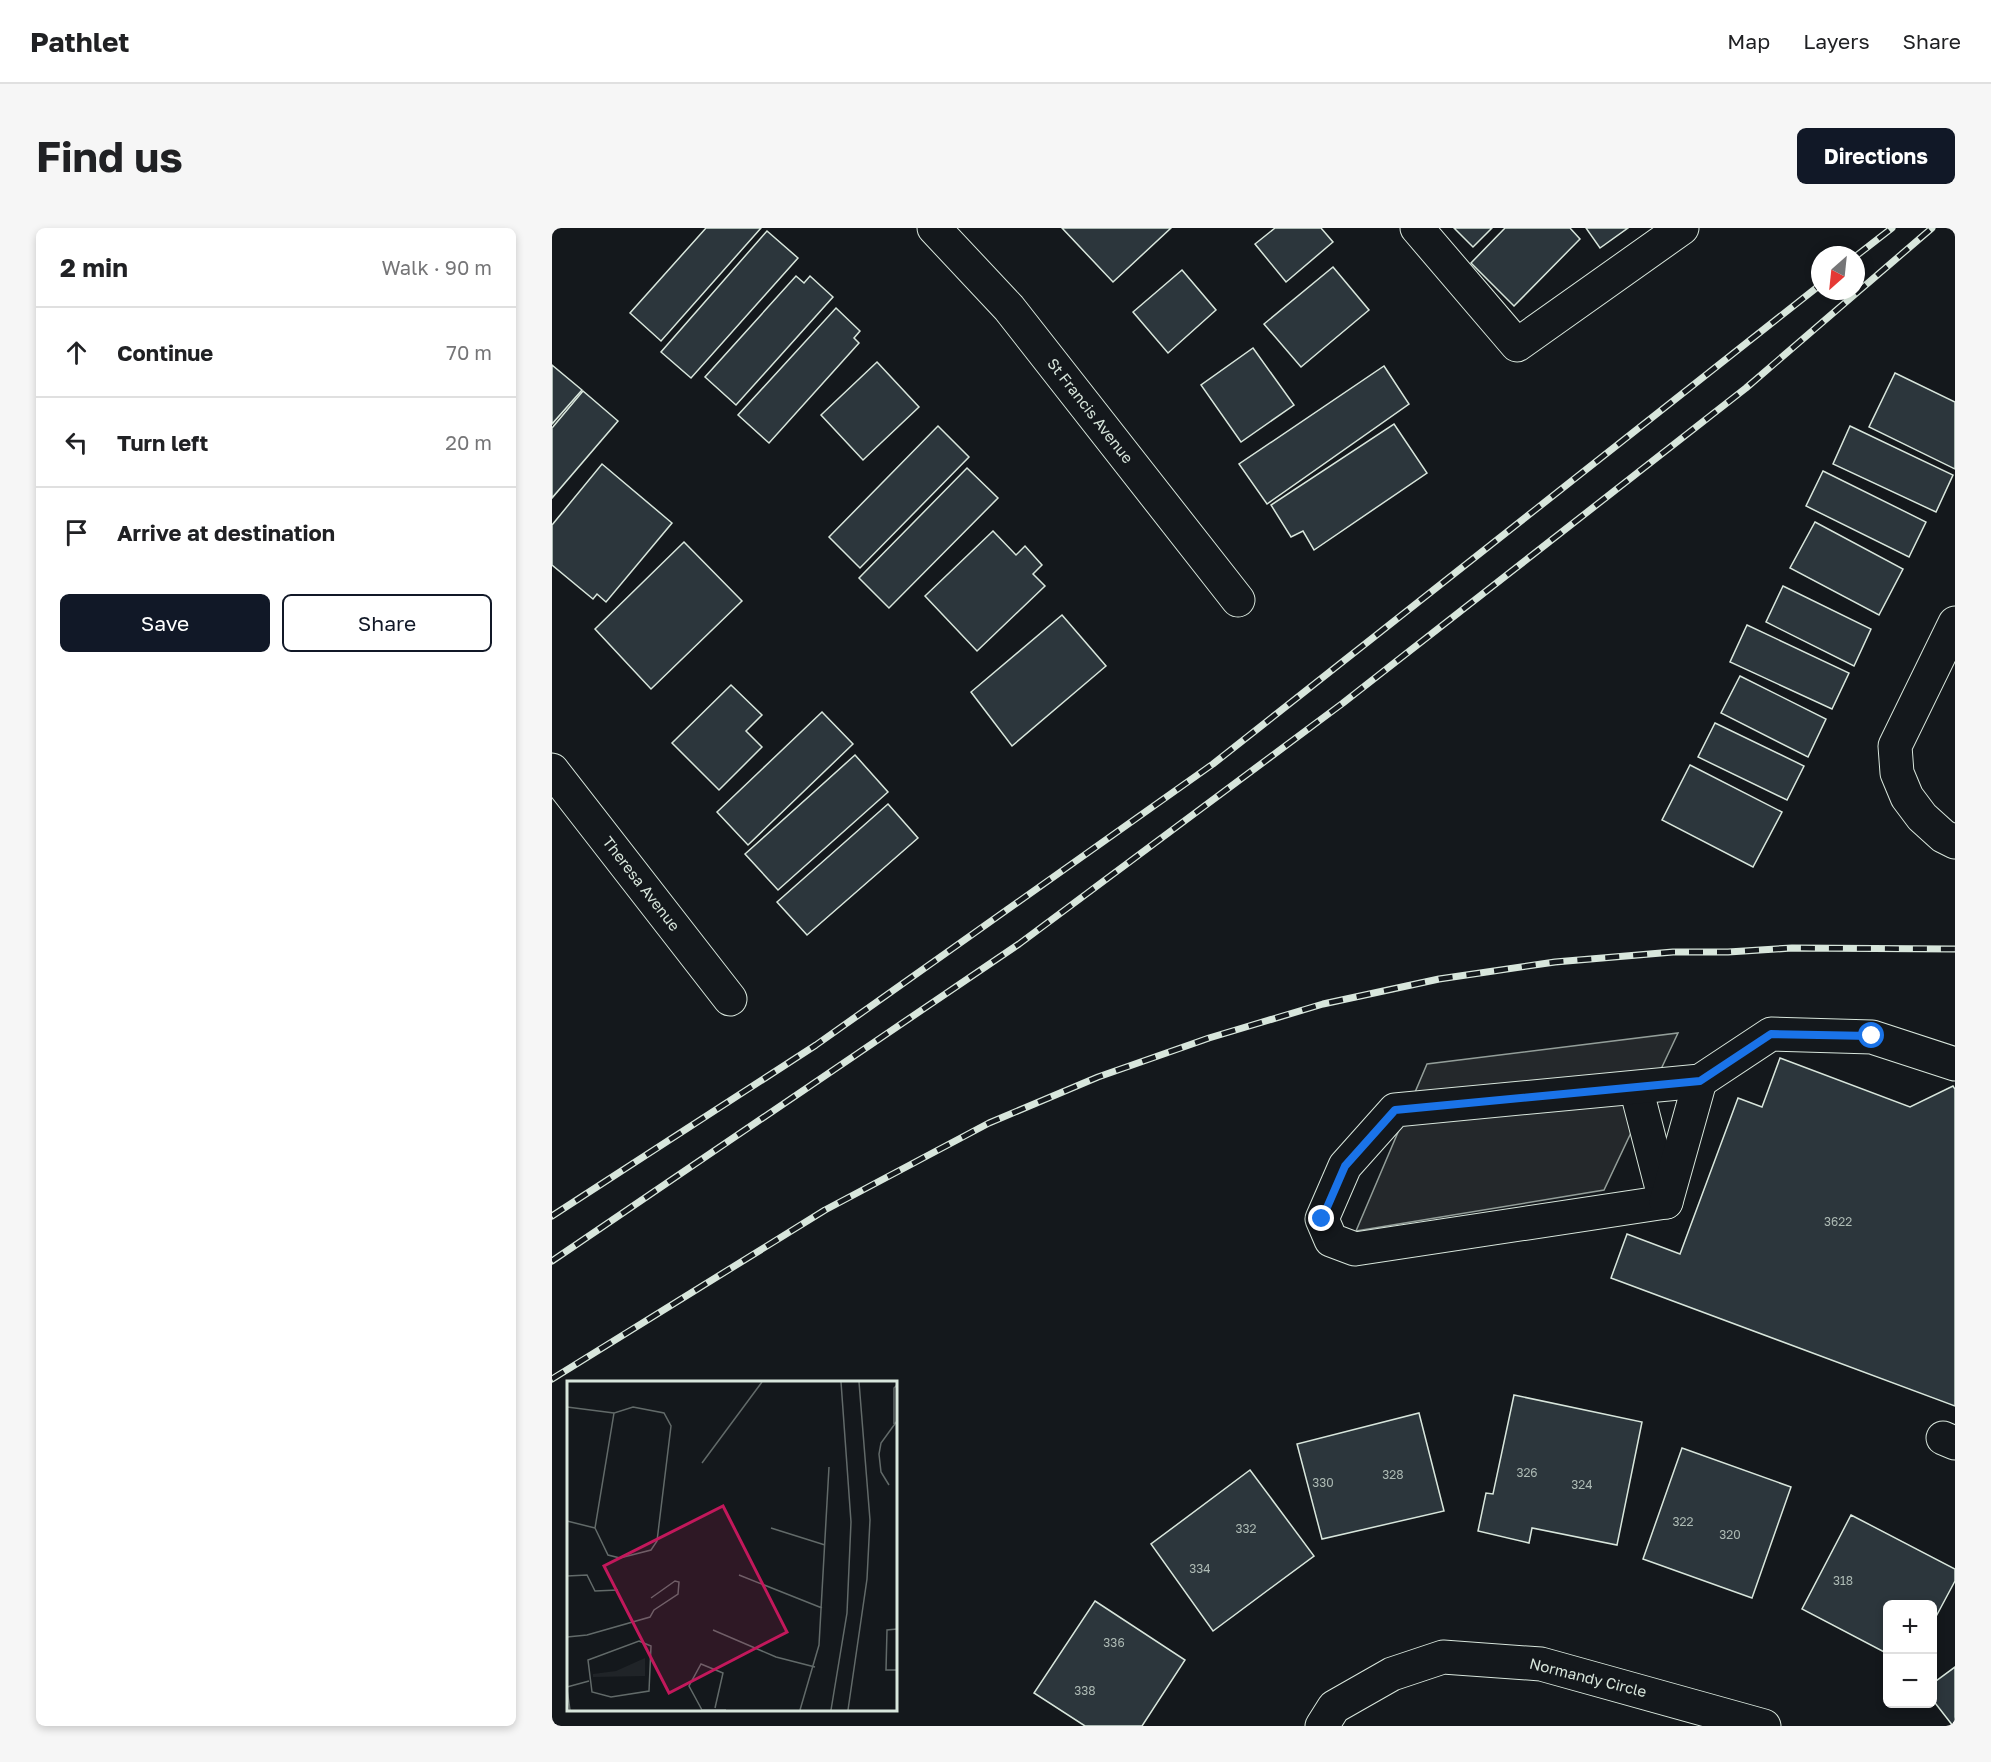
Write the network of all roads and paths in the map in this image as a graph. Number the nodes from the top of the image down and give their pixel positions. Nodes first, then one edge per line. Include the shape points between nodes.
1 (934, 228) edge
2 (1417, 228) edge
3 (1682, 228) edge
4 (1238, 600) dead end
5 (1955, 623) edge
6 (552, 770) edge
7 (1955, 842) edge
8 (730, 999) dead end
9 (1955, 1064) edge
10 (1700, 1081) junction
11 (1636, 1088) junction
12 (1666, 1202) junction
13 (1322, 1726) edge
14 (1764, 1726) edge

1 - 4 street, St Francis Avenue via 1009,308
2 - 3 street via 1517,345
5 - 7 street via 1895,746 1897,773 1907,797 1922,817
6 - 8 street, Theresa Avenue
9 - 10 street via 1872,1036 1771,1034
10 - 11 street
10 - 12 street
11 - 12 street
11 - 12 street via 1395,1110 1345,1166 1322,1219 1331,1240 1355,1249
13 - 14 street, Normandy Circle via 1334,1707 1392,1674 1443,1657 1541,1664

